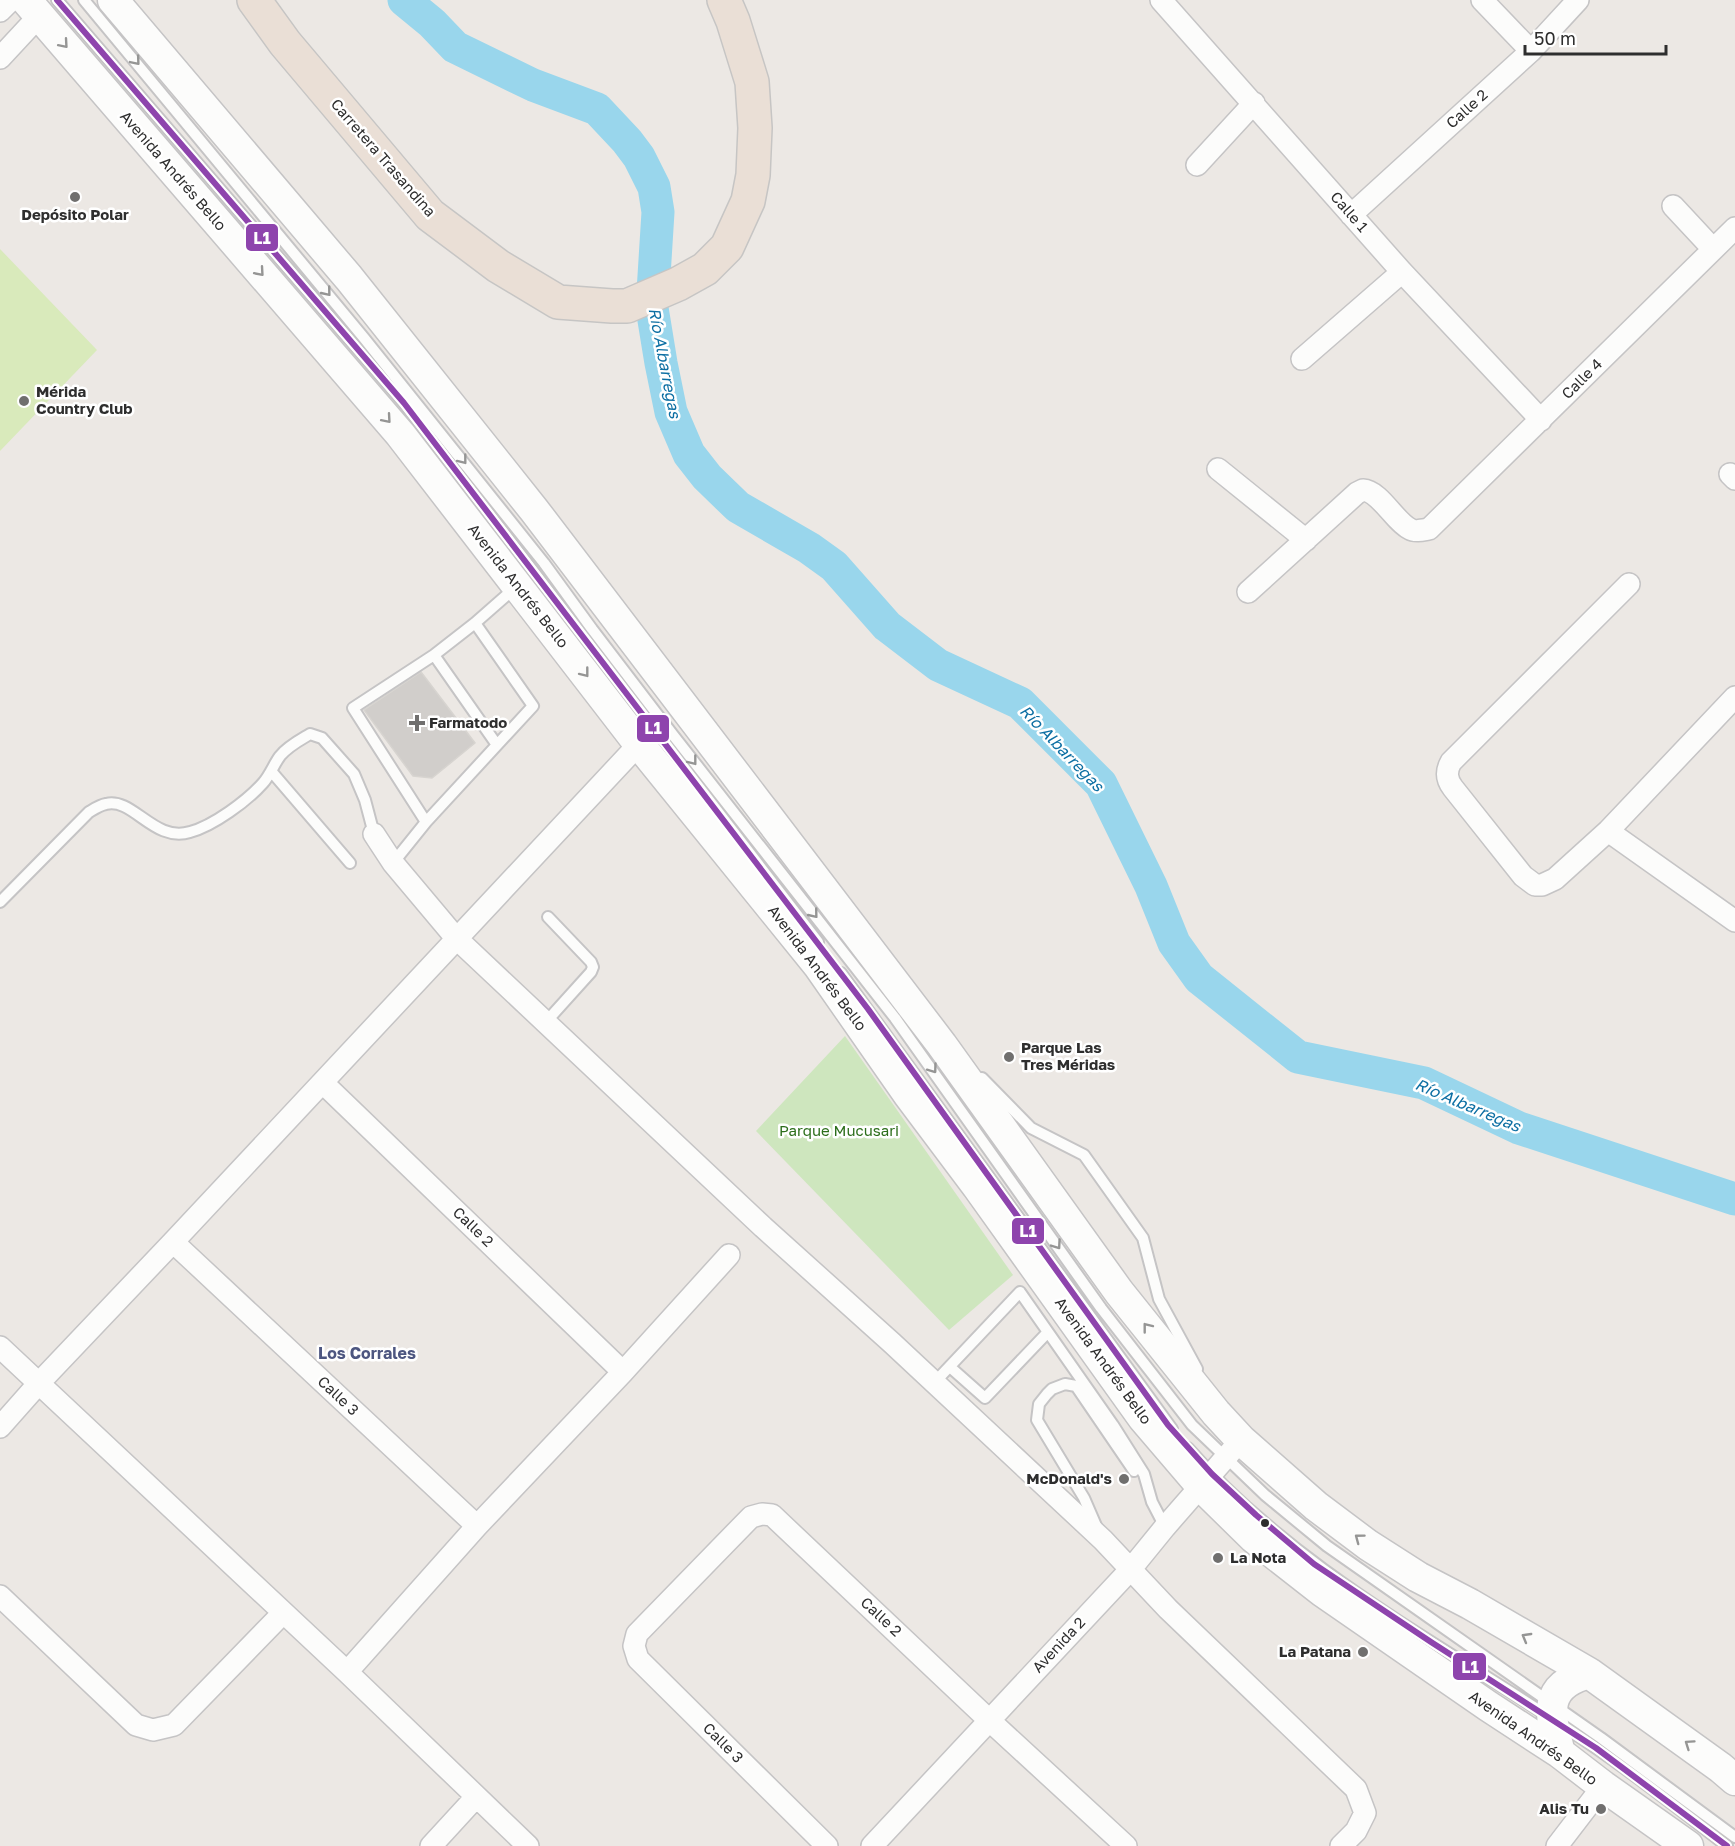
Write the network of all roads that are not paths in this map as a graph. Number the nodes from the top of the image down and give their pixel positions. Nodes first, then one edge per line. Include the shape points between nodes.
1 (11, 0) edge
2 (84, 0) edge
3 (113, 0) edge
4 (254, 0) edge
5 (724, 0) edge
6 (1161, 0) edge
7 (1482, 0) edge
8 (1578, 0) edge
9 (41, 5) edge
10 (0, 11) edge
11 (1531, 51) junction
12 (0, 58) edge
13 (1254, 104) junction
14 (1197, 165) dead end
15 (1674, 206) dead end
16 (1351, 214) junction
17 (1735, 228) edge
18 (1713, 249) junction
19 (1402, 272) junction
20 (1302, 359) dead end
21 (1541, 420) junction
22 (1218, 469) dead end
23 (1306, 540) junction
24 (1629, 584) dead end
25 (518, 585) junction
26 (1248, 592) dead end
27 (475, 623) junction
28 (434, 655) junction
29 (1735, 697) edge
30 (639, 744) junction
31 (497, 745) junction
32 (271, 771) junction
33 (426, 822) junction
34 (1608, 831) junction
35 (374, 834) joint
36 (393, 862) junction
37 (350, 863) dead end
38 (0, 902) edge
39 (548, 917) dead end
40 (1735, 921) edge
41 (456, 938) junction
42 (545, 1023) junction
43 (942, 1045) junction
44 (323, 1083) junction
45 (173, 1242) junction
46 (729, 1255) dead end
47 (1048, 1332) junction
48 (0, 1347) edge
49 (950, 1367) junction
50 (623, 1372) junction
51 (39, 1383) junction
52 (934, 1383) junction
53 (1216, 1413) junction
54 (0, 1427) edge
55 (1220, 1465) junction
56 (1134, 1471) dead end
57 (477, 1526) junction
58 (1164, 1527) junction
59 (1102, 1540) junction
60 (1130, 1570) junction
61 (0, 1596) edge
62 (283, 1613) junction
63 (637, 1634) joint
64 (346, 1672) junction
65 (1589, 1673) junction
66 (1552, 1712) junction
67 (989, 1720) junction
68 (1560, 1753) junction
69 (1735, 1780) edge
70 (1603, 1786) junction
71 (476, 1797) junction
72 (1735, 1837) edge
73 (1562, 1840) edge
74 (431, 1846) edge
75 (528, 1846) edge
76 (827, 1846) edge
77 (872, 1846) edge
78 (1126, 1846) edge
79 (1341, 1846) edge
80 (1688, 1846) edge
81 (1727, 1846) edge

1 - 10 street
2 -> 55 lane via 335,302 544,563 895,1018 1101,1308
3 - 43 street, Avenida Andrés Bello via 357,287 534,510
4 - 5 highway, Carretera Trasandina via 285,43 430,215 498,266 558,302 627,306 705,269 727,247 748,201 755,128 752,82
6 - 13 street, Calle 1
7 - 11 street
8 - 11 street, Calle 2
9 - 12 street
9 -> 25 street, Avenida Andrés Bello via 400,434
9 - 55 lane via 404,403 826,953 1168,1425
11 - 16 street, Calle 2
13 - 14 street
13 - 16 street, Calle 1
15 - 18 street
16 - 19 street, Calle 1
17 - 18 street, Calle 4
18 - 21 street, Calle 4
19 - 20 street
19 - 21 street, Calle 1
21 - 23 street, Calle 4 via 1429,529 1410,529 1372,493 1363,490
22 - 23 street
23 - 26 street
24 - 34 street via 1451,762 1447,775 1523,876 1534,885 1555,879
25 - 27 lane
25 -> 30 street, Avenida Andrés Bello
27 - 28 lane
27 - 31 lane via 533,706
28 - 31 lane
28 - 33 lane via 353,708
29 - 34 street
30 - 41 street
30 - 55 street, Avenida Andrés Bello via 818,965 1143,1418
31 - 33 lane
32 - 35 lane via 297,741 310,734 322,738 354,774
32 - 37 lane
32 - 38 lane via 239,804 190,833 173,834 157,829 121,804 98,807
33 - 36 lane
34 - 40 street
35 - 36 street
36 - 41 street
39 - 42 lane via 593,967
41 - 42 street
41 - 44 street
42 - 52 street
53 -> 43 street, Avenida Andrés Bello via 1119,1292
43 - 53 lane via 972,1068 1031,1128 1084,1155 1143,1238 1159,1299 1209,1390
44 - 45 street
44 - 50 street, Calle 2
45 - 51 street
45 - 57 street, Calle 3
46 - 50 street
47 - 49 lane via 984,1398
47 - 49 lane via 1020,1292
47 - 58 lane via 1144,1474
48 - 51 street
49 - 52 lane
50 - 57 street
51 - 54 street
51 - 62 street
52 - 59 street
53 - 55 street, Avenida Andrés Bello
55 - 58 street, Avenida 2
65 -> 55 street, Avenida Andrés Bello via 1418,1577 1316,1506
55 - 66 lane via 1265,1495 1327,1546 1442,1625
55 - 66 lane via 1256,1515 1314,1564 1431,1642
55 - 68 street, Avenida Andrés Bello via 1254,1538 1323,1592
56 - 59 lane via 1076,1386 1065,1384 1042,1399 1037,1420 1084,1498
57 - 64 street
58 - 60 street, Avenida 2
59 - 60 street
60 - 67 street, Avenida 2
60 - 79 street via 1356,1790 1365,1813 1356,1831
61 - 62 street via 136,1725 153,1730 174,1725
62 - 64 street
63 - 67 street, Calle 2 via 751,1517 772,1515
63 - 76 street, Calle 3 via 634,1646 638,1659
64 - 71 street
65 - 66 street via 1557,1691
69 -> 65 street, Avenida Andrés Bello
66 - 68 street
66 - 72 lane via 1601,1738
66 - 81 lane
67 - 77 street, Avenida 2
67 - 78 street, Calle 2
68 - 70 street, Avenida Andrés Bello
70 - 73 street
70 - 80 street, Avenida Andrés Bello
71 - 74 street
71 - 75 street

